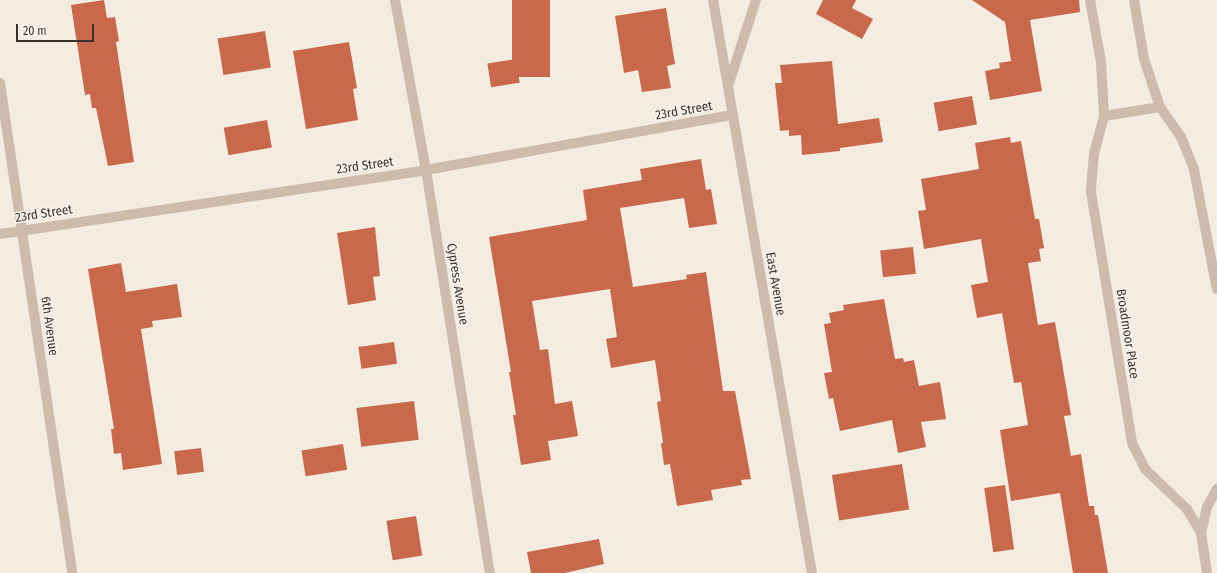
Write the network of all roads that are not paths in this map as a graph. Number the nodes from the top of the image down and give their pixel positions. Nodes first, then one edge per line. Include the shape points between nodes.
1 (395, 0) edge
2 (713, 0) edge
3 (756, 0) edge
4 (1090, 0) edge
5 (1134, 0) edge
6 (0, 84) edge
7 (727, 87) junction
8 (1160, 107) junction
9 (732, 115) junction
10 (1104, 116) junction
11 (426, 170) junction
12 (22, 230) junction
13 (0, 234) edge
14 (1217, 289) edge
15 (1217, 489) edge
16 (1201, 534) junction
17 (72, 573) edge
18 (490, 573) edge
19 (812, 573) edge
20 (1207, 573) edge

1 - 11 street, Cypress Avenue
2 - 7 street, East Avenue
3 - 7 street
4 - 10 street, Broadmoor Place via 1101,62
5 - 8 street via 1144,59
6 - 12 street, 6th Avenue
7 - 9 street, East Avenue
8 - 10 street
8 - 14 street via 1181,137 1194,170
9 - 11 street, 23rd Street
9 - 19 street, East Avenue
10 - 16 street, Broadmoor Place via 1094,154 1091,192 1132,443 1146,470 1187,509
11 - 12 street, 23rd Street
11 - 18 street, Cypress Avenue
12 - 13 street, 23rd Street
12 - 17 street, 6th Avenue
15 - 16 street, Broadmoor Place via 1207,507
16 - 20 street, Broadmoor Place

